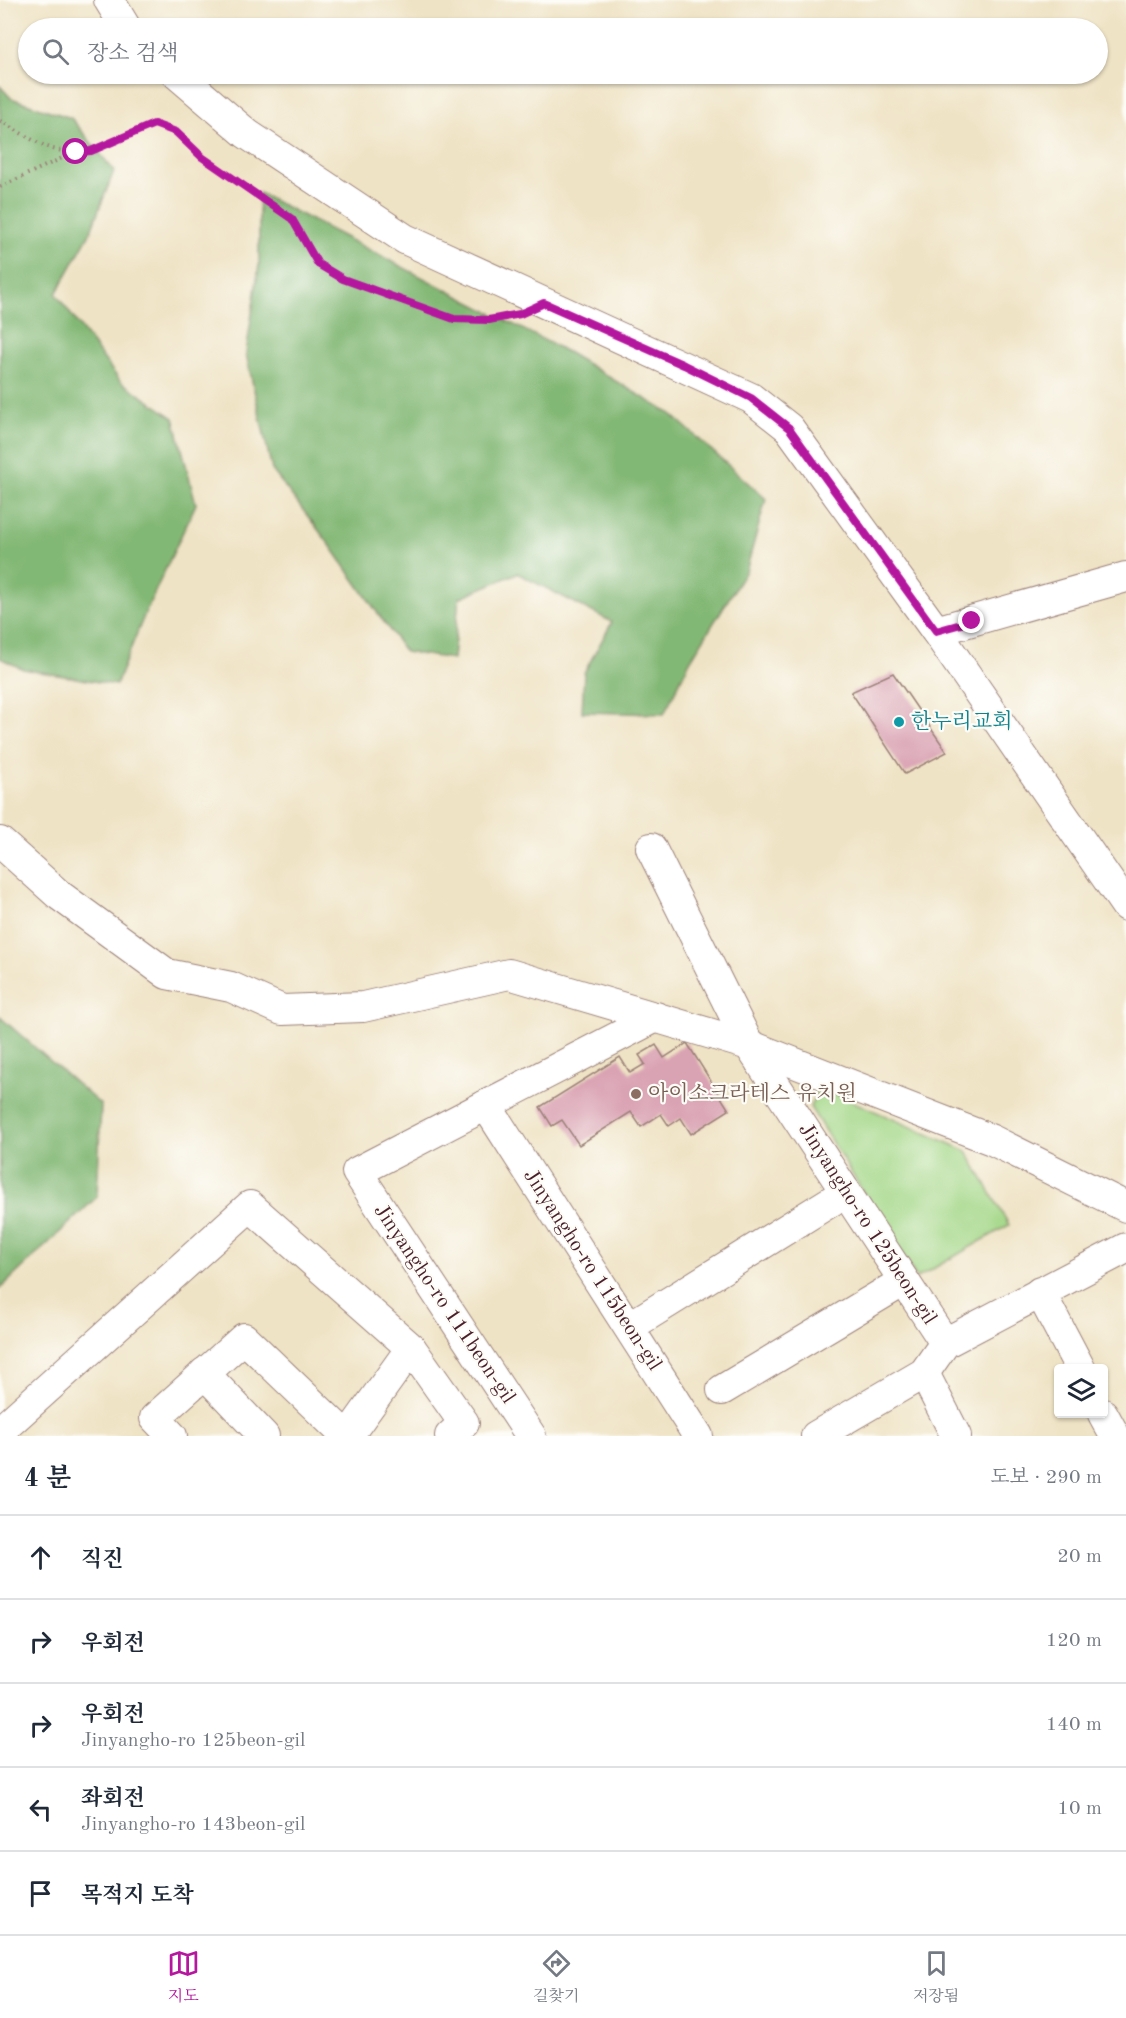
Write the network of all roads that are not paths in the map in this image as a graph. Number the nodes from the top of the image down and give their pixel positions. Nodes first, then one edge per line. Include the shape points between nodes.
1 (109, 0) edge
2 (120, 18) edge
3 (189, 84) edge
4 (1126, 577) edge
5 (936, 631) junction
6 (0, 842) edge
7 (651, 848) dead end
8 (1126, 906) edge
9 (656, 1017) junction
10 (749, 1045) junction
11 (486, 1105) junction
12 (846, 1192) junction
13 (1126, 1207) edge
14 (1126, 1248) edge
15 (904, 1281) junction
16 (1040, 1292) junction
17 (629, 1327) junction
18 (945, 1343) junction
19 (411, 1348) junction
20 (1078, 1364) edge
21 (204, 1373) junction
22 (924, 1373) junction
23 (722, 1390) dead end
24 (1106, 1418) edge
25 (0, 1431) edge
26 (172, 1436) edge
27 (264, 1436) edge
28 (347, 1436) edge
29 (450, 1436) edge
30 (531, 1436) edge
31 (698, 1436) edge
32 (816, 1436) edge
33 (956, 1436) edge
34 (1115, 1436) edge

1 - 2 street
3 - 5 street via 247,134 405,239 751,398 789,428
4 - 5 street
5 - 8 street
6 - 9 street via 59,895 167,974 231,987 282,1010 363,1007 508,974
7 - 10 street, Jinyangho-ro 125beon-gil
9 - 10 street
9 - 11 street
10 - 12 street, Jinyangho-ro 125beon-gil
10 - 13 street via 992,1140
11 - 17 street, Jinyangho-ro 115beon-gil
11 - 30 street, Jinyangho-ro 111beon-gil via 357,1172
12 - 15 street, Jinyangho-ro 125beon-gil
12 - 17 street
14 - 16 street
15 - 18 street, Jinyangho-ro 125beon-gil
15 - 23 street
16 - 18 street
16 - 20 street
17 - 31 street, Jinyangho-ro 115beon-gil
18 - 22 street
19 - 25 street via 250,1206
19 - 28 street
19 - 29 street via 464,1423
21 - 26 street via 155,1418
21 - 27 street
21 - 28 street via 244,1338
22 - 32 street
22 - 33 street
24 - 34 street

